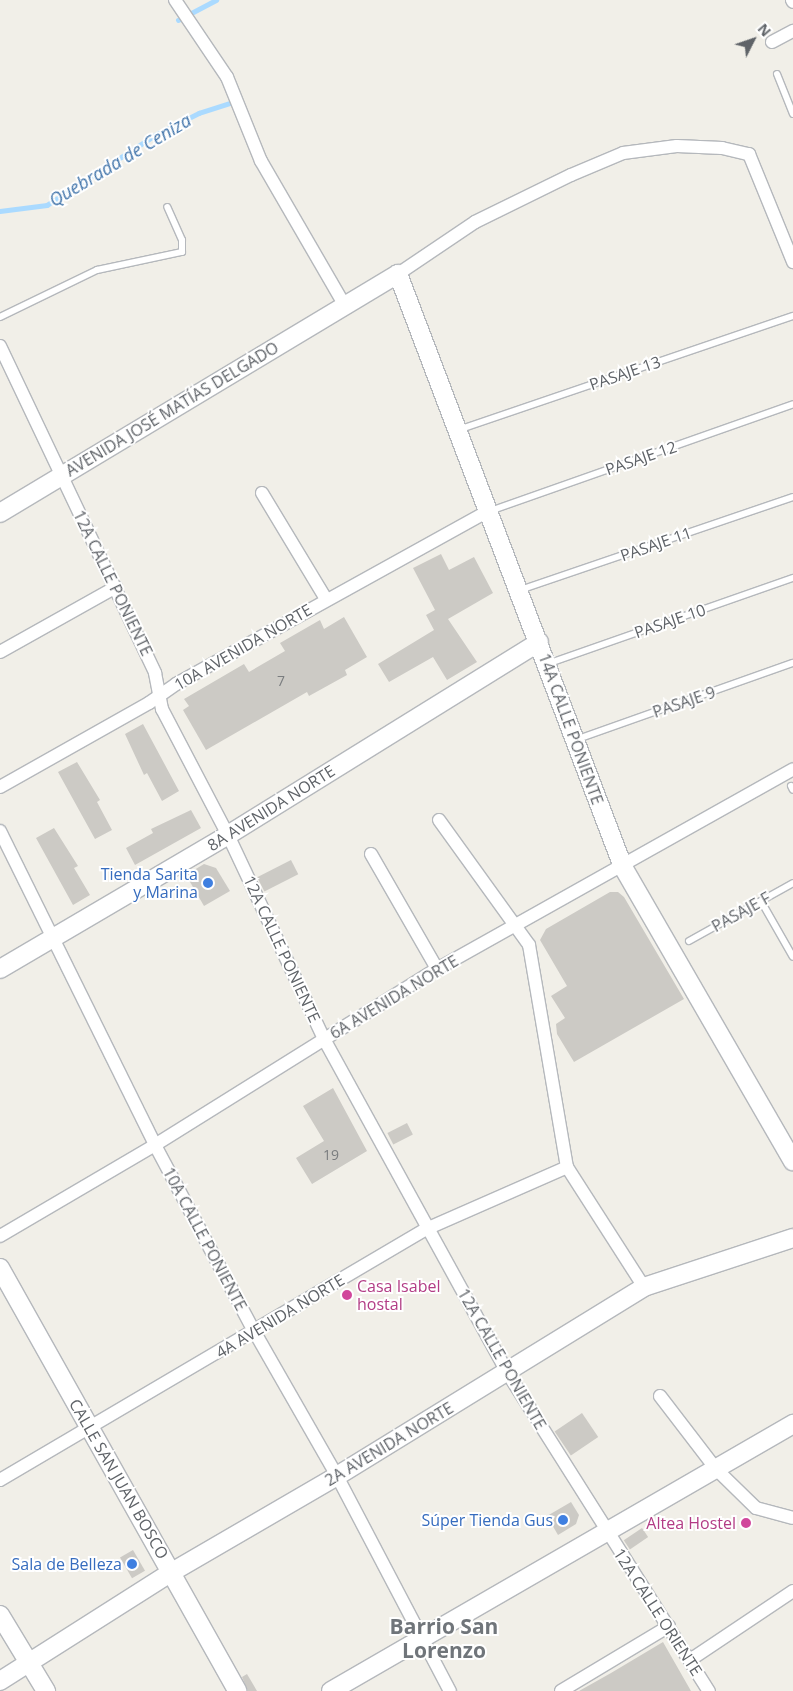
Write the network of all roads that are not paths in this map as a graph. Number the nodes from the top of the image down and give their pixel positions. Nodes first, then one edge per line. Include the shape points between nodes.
1 (175, 0) edge
2 (793, 31) edge
3 (772, 42) dead end
4 (777, 74) dead end
5 (793, 114) edge
6 (167, 207) dead end
7 (792, 253) edge
8 (398, 274) junction
9 (345, 306) junction
10 (0, 316) edge
11 (793, 316) edge
12 (0, 346) edge
13 (793, 404) edge
14 (458, 430) junction
15 (60, 476) junction
16 (262, 493) dead end
17 (793, 497) edge
18 (488, 511) junction
19 (0, 513) edge
20 (793, 578) edge
21 (116, 587) junction
22 (518, 590) junction
23 (326, 599) junction
24 (538, 642) junction
25 (0, 652) edge
26 (793, 663) edge
27 (547, 664) junction
28 (159, 697) junction
29 (575, 740) junction
30 (793, 769) edge
31 (0, 787) edge
32 (439, 820) dead end
33 (0, 832) edge
34 (228, 835) junction
35 (371, 854) dead end
36 (623, 867) junction
37 (793, 883) edge
38 (761, 901) junction
39 (518, 926) junction
40 (54, 938) junction
41 (689, 941) dead end
42 (793, 957) edge
43 (0, 969) edge
44 (437, 969) junction
45 (324, 1039) junction
46 (155, 1145) junction
47 (793, 1162) edge
48 (567, 1166) junction
49 (426, 1229) junction
50 (0, 1236) edge
51 (793, 1238) edge
52 (0, 1268) edge
53 (644, 1287) junction
54 (254, 1331) junction
55 (508, 1372) junction
56 (660, 1396) dead end
57 (793, 1424) edge
58 (90, 1428) junction
59 (716, 1469) junction
60 (337, 1476) junction
61 (0, 1480) edge
62 (793, 1518) edge
63 (606, 1533) junction
64 (172, 1572) junction
65 (793, 1591) edge
66 (0, 1615) edge
67 (669, 1626) junction
68 (422, 1641) junction
69 (690, 1660) junction
70 (28, 1663) junction
71 (0, 1681) edge
72 (46, 1691) edge
73 (237, 1691) edge
74 (331, 1691) edge
75 (450, 1691) edge
76 (561, 1691) edge
77 (709, 1691) edge

1 - 9 street via 227,76 261,161
2 - 3 street
4 - 5 lane
6 - 10 lane via 182,240 182,252 97,270
7 - 8 street via 749,154 722,148 677,146 623,153 476,222
8 - 9 street, AVENIDA JOSÉ MATÍAS DELGADO
8 - 14 street, 14A CALLE PONIENTE
9 - 15 street, AVENIDA JOSÉ MATÍAS DELGADO
11 - 14 lane, PASAJE 13
12 - 15 street, 12A CALLE PONIENTE
13 - 18 lane, PASAJE 12
14 - 18 street, 14A CALLE PONIENTE
15 - 19 street, AVENIDA JOSÉ MATÍAS DELGADO
15 - 21 street, 12A CALLE PONIENTE
16 - 23 street
17 - 22 lane, PASAJE 11
18 - 22 street, 14A CALLE PONIENTE
18 - 23 street, 10A AVENIDA NORTE
20 - 27 lane, PASAJE 10
21 - 25 street
21 - 28 street, 12A CALLE PONIENTE via 156,673
22 - 24 street, 14A CALLE PONIENTE
23 - 28 street, 10A AVENIDA NORTE
24 - 27 street, 14A CALLE PONIENTE
24 - 34 street, 8A AVENIDA NORTE
26 - 29 lane, PASAJE 9
27 - 29 street, 14A CALLE PONIENTE
28 - 31 street, 10A AVENIDA NORTE
28 - 34 street, 12A CALLE PONIENTE via 162,709
29 - 36 street, 14A CALLE PONIENTE
30 - 36 street, 6A AVENIDA NORTE
32 - 39 street
33 - 40 street, 10A CALLE PONIENTE
34 - 40 street, 8A AVENIDA NORTE
34 - 45 street, 12A CALLE PONIENTE
35 - 44 street
36 - 39 street, 6A AVENIDA NORTE
36 - 47 street, 14A CALLE PONIENTE
37 - 38 lane, PASAJE F
38 - 41 lane, PASAJE F
38 - 42 lane
39 - 44 street, 6A AVENIDA NORTE
39 - 48 street via 533,958
40 - 43 street, 8A AVENIDA NORTE
40 - 46 street, 10A CALLE PONIENTE
44 - 45 street, 6A AVENIDA NORTE
45 - 46 street, 6A AVENIDA NORTE
45 - 49 street, 12A CALLE PONIENTE
46 - 50 street, 6A AVENIDA NORTE
46 - 54 street, 10A CALLE PONIENTE
48 - 49 street, 4A AVENIDA NORTE
48 - 53 street
49 - 54 street, 4A AVENIDA NORTE
49 - 55 street, 12A CALLE PONIENTE
51 - 53 street, 2A AVENIDA NORTE
52 - 58 street, CALLE SAN JUAN BOSCO
53 - 55 street, 2A AVENIDA NORTE
54 - 58 street, 4A AVENIDA NORTE
54 - 60 street, 10A CALLE PONIENTE
55 - 60 street, 2A AVENIDA NORTE
55 - 63 street, 12A CALLE PONIENTE
56 - 59 street
57 - 59 street
58 - 61 street, 4A AVENIDA NORTE
58 - 64 street, CALLE SAN JUAN BOSCO
59 - 62 street via 756,1508
59 - 63 street
60 - 64 street, 2A AVENIDA NORTE
60 - 68 street, 10A CALLE PONIENTE
63 - 67 street, 12A CALLE ORIENTE
63 - 68 street
64 - 70 street, 2A AVENIDA NORTE
64 - 73 street, CALLE SAN JUAN BOSCO
65 - 69 street
66 - 70 street
67 - 69 street, 12A CALLE ORIENTE
67 - 76 street
68 - 74 street
68 - 75 street, 10A CALLE PONIENTE
69 - 77 street, 12A CALLE ORIENTE
70 - 71 street, 2A AVENIDA NORTE
70 - 72 street

